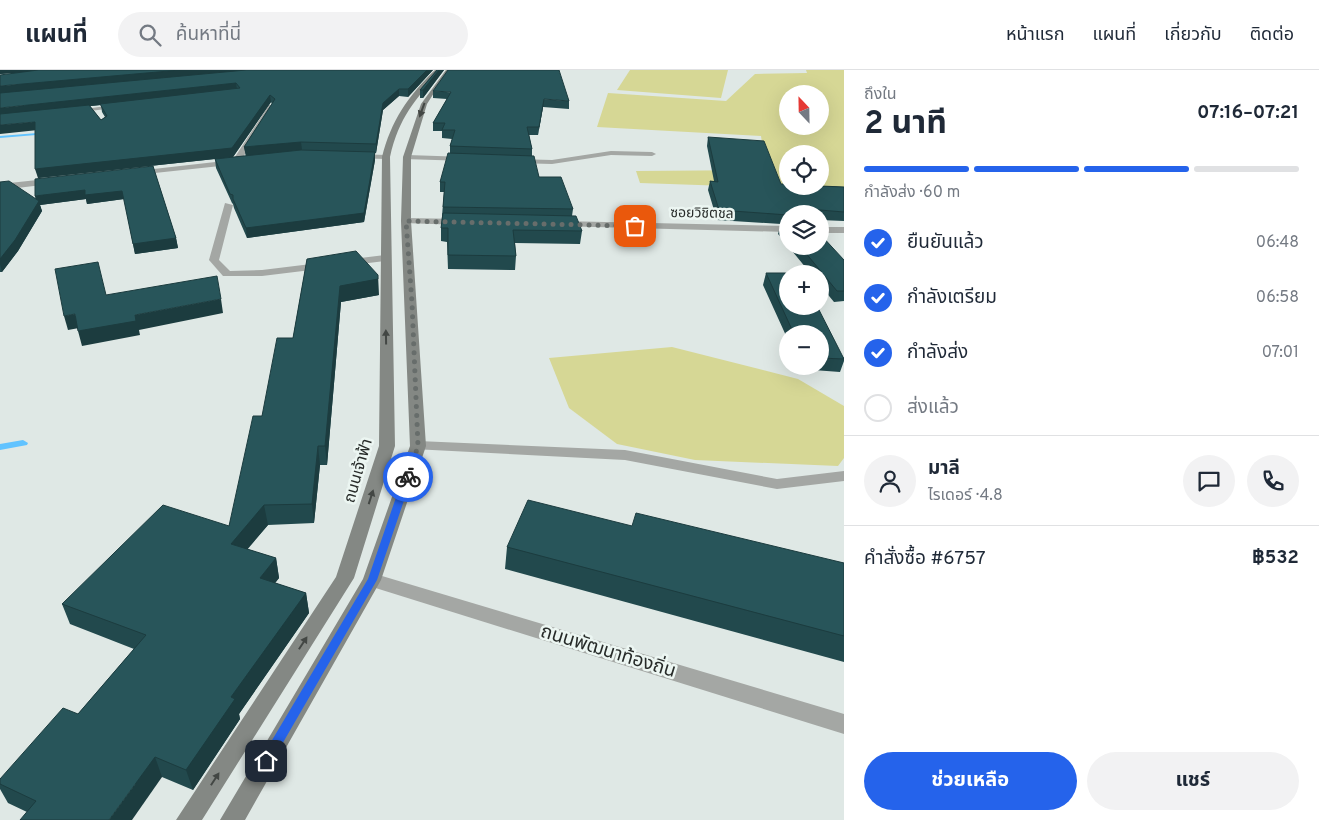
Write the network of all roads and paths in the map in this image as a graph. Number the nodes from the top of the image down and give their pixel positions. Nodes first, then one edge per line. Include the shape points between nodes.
1 (438, 70) edge
2 (449, 70) edge
3 (132, 105) edge
4 (271, 106) edge
5 (96, 109) junction
6 (66, 112) edge
7 (99, 116) edge
8 (652, 154) dead end
9 (349, 156) edge
10 (386, 157) junction
11 (407, 157) junction
12 (475, 160) edge
13 (245, 161) edge
14 (504, 161) edge
15 (236, 162) junction
16 (129, 173) edge
17 (62, 181) edge
18 (0, 188) edge
19 (228, 205) edge
20 (406, 221) junction
21 (474, 223) edge
22 (553, 224) edge
23 (779, 229) edge
24 (829, 230) edge
25 (844, 230) edge
26 (385, 258) junction
27 (418, 446) junction
28 (844, 476) edge
29 (372, 580) junction
30 (844, 724) edge
31 (188, 820) edge
32 (232, 820) edge

1 - 10 main road, ถนนเจ้าฟ้า via 404,107 395,123
2 -> 11 main road via 424,104
3 - 5 street
4 - 15 street
5 - 6 street
5 - 7 street
8 - 14 street via 611,153 552,162
9 - 10 street
10 - 26 main road, ถนนเจ้าฟ้า
11 - 12 street
11 - 20 main road
13 - 15 street
15 - 16 street
17 - 18 street
19 - 26 street via 214,260 227,274 262,273
20 - 21 street
20 - 27 main road
22 - 23 street, ซอยวิชิตชล
24 - 25 street
31 -> 26 main road, ถนนเจ้าฟ้า via 345,578 387,446
27 - 28 street via 625,455 777,484
27 - 29 main road
29 - 30 street, ถนนพัฒนาท้องถิ่น
29 - 32 main road

